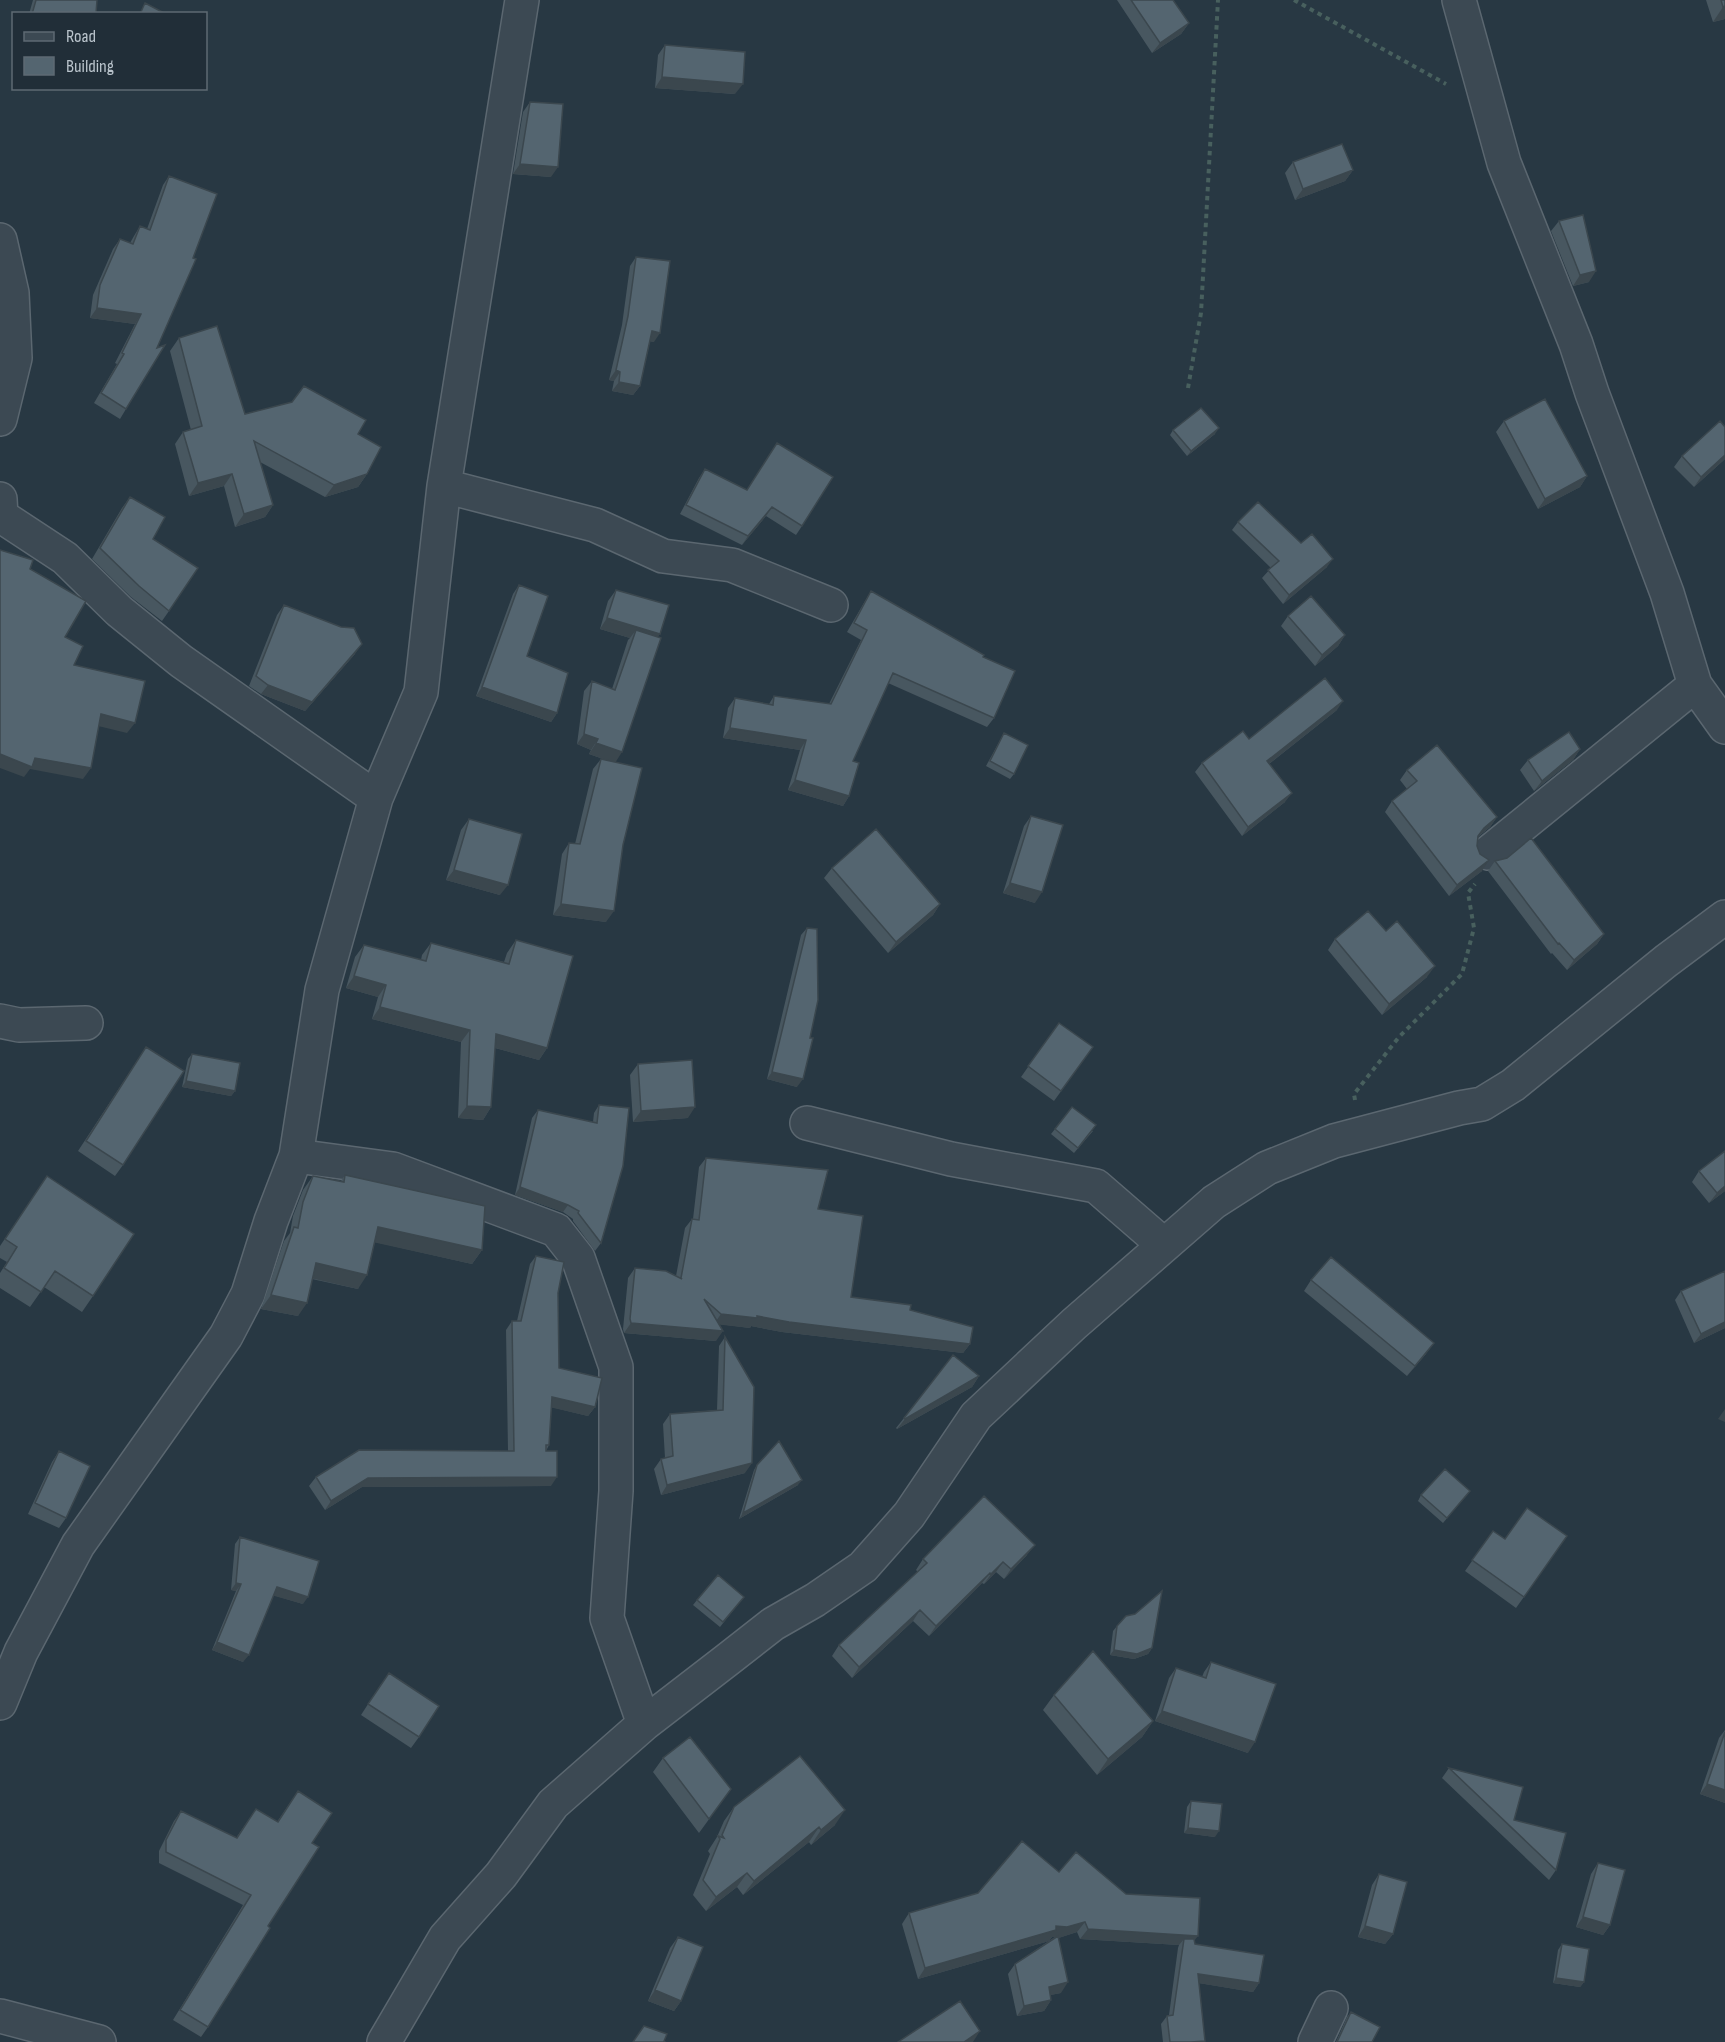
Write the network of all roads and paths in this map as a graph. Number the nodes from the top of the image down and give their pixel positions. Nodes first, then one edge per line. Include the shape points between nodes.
1 (522, 0) edge
2 (1218, 0) edge
3 (1294, 0) edge
4 (1459, 0) edge
5 (1489, 108) junction
6 (0, 240) edge
7 (1188, 388) dead end
8 (0, 419) edge
9 (444, 486) junction
10 (0, 499) edge
11 (831, 605) dead end
12 (1695, 685) junction
13 (1725, 727) edge
14 (376, 798) junction
15 (1488, 853) joint
16 (1725, 917) edge
17 (0, 1021) edge
18 (86, 1023) dead end
19 (807, 1123) dead end
20 (1358, 1134) junction
21 (296, 1156) junction
22 (1164, 1245) junction
23 (0, 1703) edge
24 (644, 1724) junction
25 (1331, 2008) dead end
26 (0, 2016) edge
27 (99, 2042) edge
28 (384, 2042) edge
29 (1315, 2042) edge

1 - 9 street
2 - 7 path via 1202,313
3 - 5 path
4 - 5 street
5 - 12 street via 1504,164 1576,344 1667,593
6 - 8 street via 12,293 15,358
9 - 11 street via 595,525 663,556 732,565
9 - 14 street via 421,692
10 - 14 street via 1,516 65,558 119,611 181,661
12 - 13 street
12 - 15 street
14 - 21 street via 322,990
15 - 20 path via 1479,879 1468,893 1474,928 1462,974 1399,1037 1354,1094
16 - 20 street via 1513,1085 1482,1104
17 - 18 street via 20,1025
19 - 22 street via 951,1159 1096,1186
20 - 22 street via 1267,1168 1214,1202
21 - 23 street via 248,1294 226,1336 78,1545 21,1652
21 - 24 street via 393,1169 556,1230 578,1258 616,1367 616,1491 607,1618
22 - 24 street via 976,1416 909,1515 863,1567 773,1624
24 - 28 street via 553,1804 501,1875 445,1938
25 - 29 street
26 - 27 street

